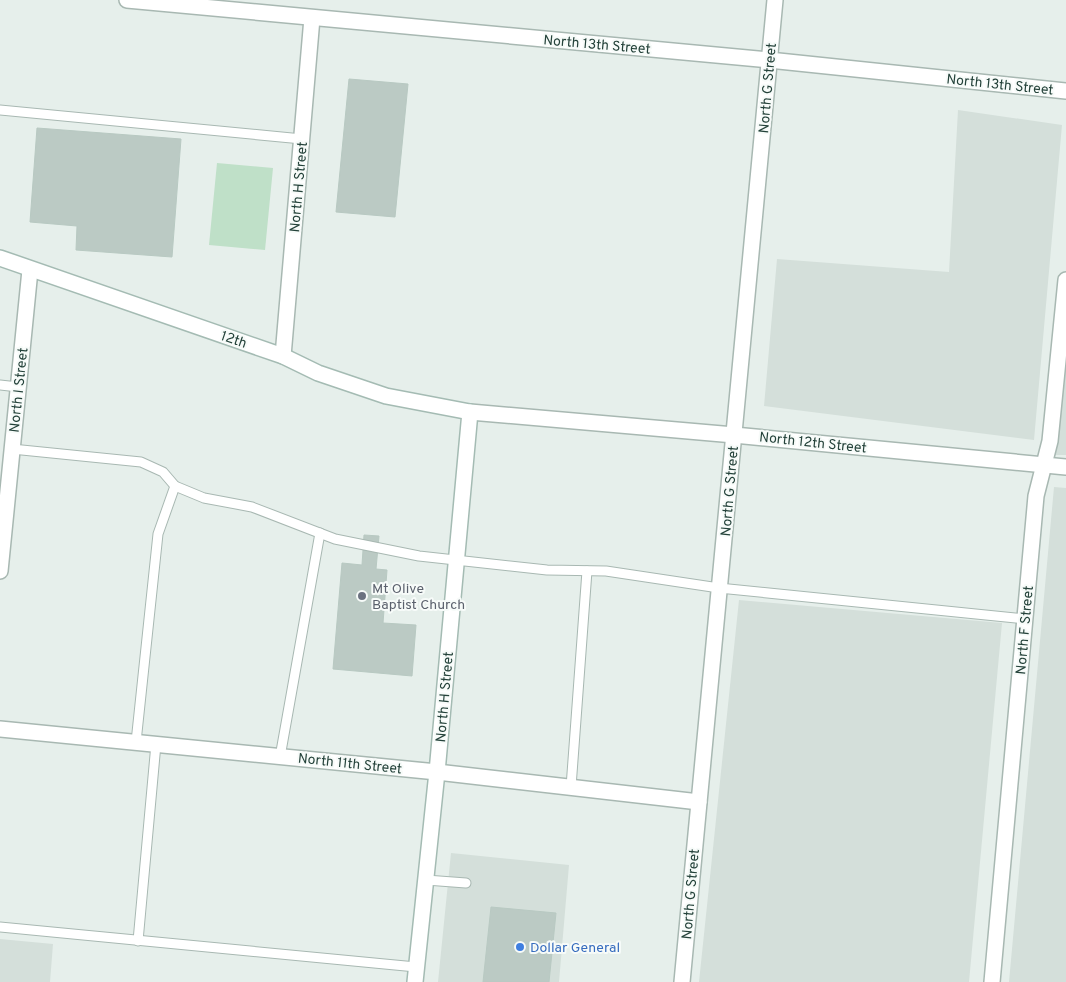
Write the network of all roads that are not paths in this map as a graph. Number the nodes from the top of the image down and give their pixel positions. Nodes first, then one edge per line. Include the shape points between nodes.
1 (127, 0) edge
2 (775, 0) edge
3 (312, 18) junction
4 (770, 60) junction
5 (1066, 91) edge
6 (0, 110) edge
7 (302, 139) junction
8 (0, 258) edge
9 (30, 270) junction
10 (1066, 280) edge
11 (283, 356) junction
12 (0, 385) edge
13 (18, 387) junction
14 (470, 412) junction
15 (734, 435) junction
16 (12, 450) junction
17 (1044, 465) junction
18 (1066, 467) edge
19 (175, 486) junction
20 (320, 533) junction
21 (456, 559) junction
22 (0, 571) edge
23 (587, 571) junction
24 (719, 588) junction
25 (1025, 619) junction
26 (0, 729) edge
27 (136, 742) junction
28 (156, 744) junction
29 (280, 756) junction
30 (437, 772) junction
31 (571, 787) junction
32 (699, 802) junction
33 (426, 880) junction
34 (466, 883) dead end
35 (0, 927) edge
36 (138, 940) junction
37 (416, 975) edge
38 (682, 982) edge
39 (992, 982) edge

1 - 3 street, North 13th Street
2 - 4 street, North G Street
3 - 4 street, North 13th Street
3 - 7 street, North H Street
4 - 5 street, North 13th Street
4 - 15 street, North G Street
6 - 7 lane
7 - 11 street, North H Street
8 - 9 street, 12th
9 - 11 street, 12th
9 - 13 street, North I Street
10 - 17 street, North F Street via 1050,441
11 - 14 street, 12th via 386,396
12 - 13 lane
13 - 16 street, North I Street
14 - 15 street, North 12th Street
14 - 21 street, North H Street
15 - 17 street, North 12th Street
15 - 24 street, North G Street
16 - 19 lane via 141,462 163,472
16 - 22 street, North I Street
17 - 18 street, North 12th Street
17 - 25 street, North F Street via 1036,496
19 - 20 lane via 204,498 252,507
19 - 27 lane via 158,534
20 - 21 lane via 419,556
20 - 29 lane
21 - 23 lane via 547,570
21 - 30 street, North H Street
23 - 24 lane
23 - 31 lane
24 - 25 lane
24 - 32 street, North G Street
25 - 39 street, North F Street
26 - 27 street, North 11th Street
27 - 28 street, North 11th Street
28 - 29 street, North 11th Street
28 - 36 lane
29 - 30 street, North 11th Street
30 - 31 street, North 11th Street
30 - 33 street, North H Street
31 - 32 street, North 11th Street
32 - 38 street, North G Street
33 - 34 lane
33 - 37 street, North H Street
35 - 36 lane
36 - 37 lane

